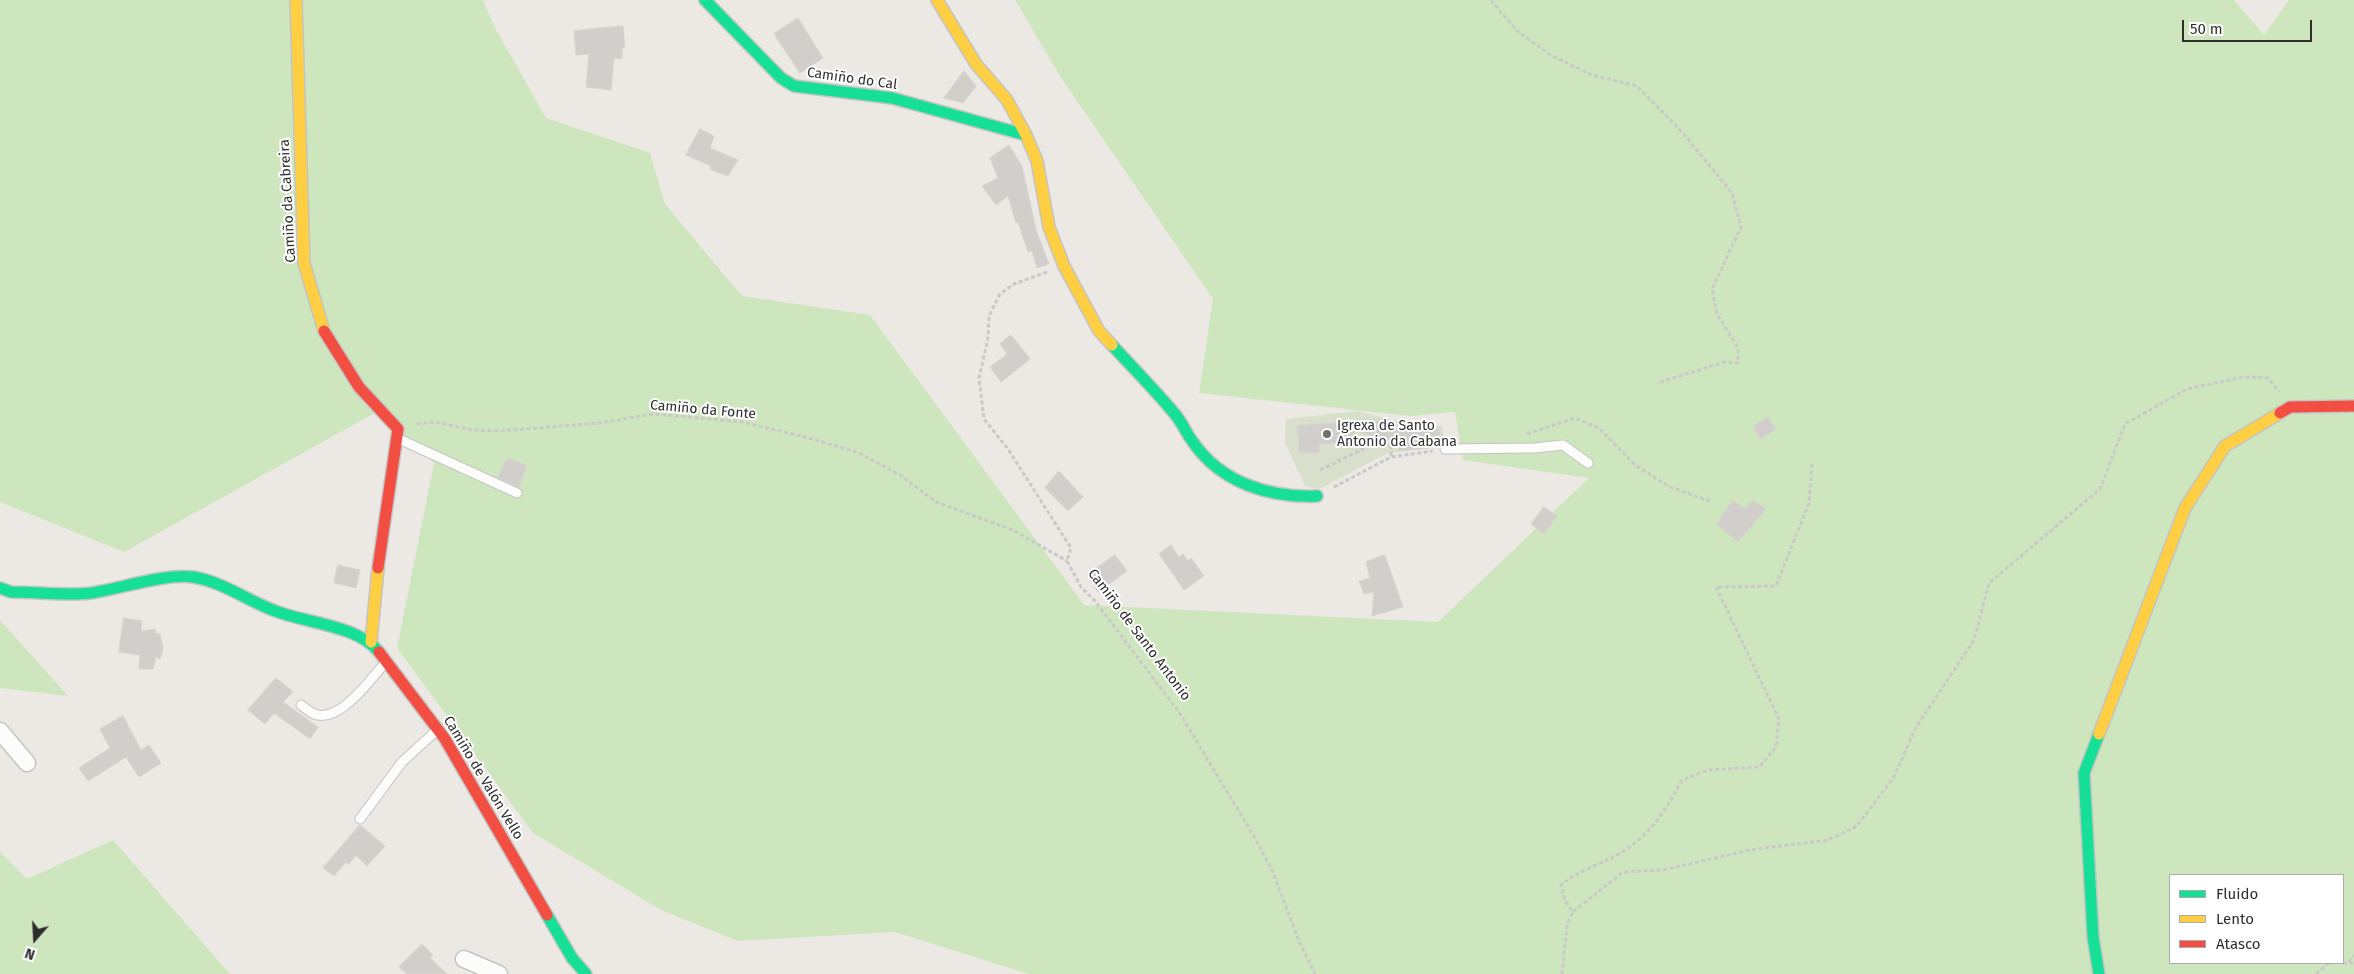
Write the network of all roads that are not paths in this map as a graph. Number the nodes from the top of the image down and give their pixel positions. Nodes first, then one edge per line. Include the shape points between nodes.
1 (296, 0) edge
2 (705, 0) edge
3 (937, 0) edge
4 (1026, 134) junction
5 (2354, 406) edge
6 (397, 434) junction
7 (1445, 449) dead end
8 (1588, 463) dead end
9 (517, 493) dead end
10 (1317, 496) road end
11 (0, 588) edge
12 (371, 642) junction
13 (386, 662) junction
14 (301, 706) dead end
15 (438, 729) junction
16 (0, 731) edge
17 (27, 763) dead end
18 (360, 819) dead end
19 (464, 959) dead end
20 (499, 974) edge
21 (586, 974) edge
22 (2099, 974) edge

1 - 6 street, Camiño da Cabreira via 304,263 325,334 359,387
2 - 4 street, Camiño do Cal via 781,78 794,86 892,98
3 - 4 street via 976,64 1007,100
4 - 10 street via 1038,162 1049,227 1064,266 1099,331 1176,415 1209,462 1228,477 1254,488
5 - 22 street via 2290,407 2225,446 2186,508 2084,773 2093,937
6 - 9 lane
6 - 12 street
7 - 8 lane via 1534,448 1563,444
11 - 12 street via 11,592 89,594 192,577 218,584 278,612 322,623
12 - 13 street, Camiño de Valón Vello
13 - 14 lane via 347,705 335,713 316,715
13 - 15 street, Camiño de Valón Vello
15 - 18 lane via 402,762
15 - 21 street, Camiño de Valón Vello via 572,958
16 - 17 street
19 - 20 street

